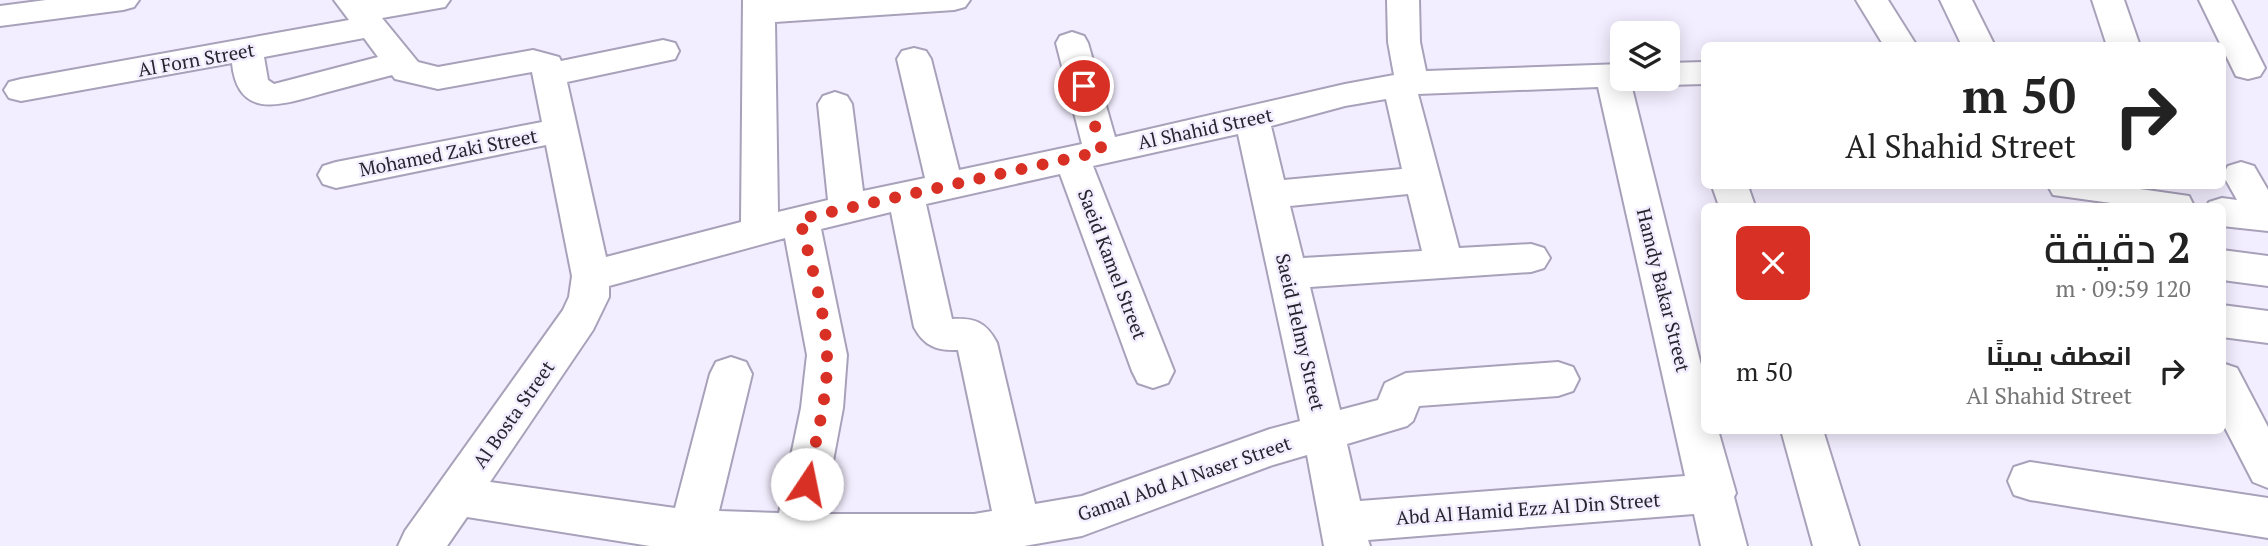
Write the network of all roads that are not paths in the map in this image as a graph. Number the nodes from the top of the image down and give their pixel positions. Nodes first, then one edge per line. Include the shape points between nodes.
1 (122, 0) edge
2 (434, 0) edge
3 (954, 0) edge
4 (1402, 0) edge
5 (1872, 0) edge
6 (1956, 0) edge
7 (2108, 0) edge
8 (2215, 0) edge
9 (759, 7) edge
10 (359, 13) edge
11 (0, 16) edge
12 (1898, 42) edge
13 (1977, 42) edge
14 (2123, 42) edge
15 (1072, 43) dead end
16 (247, 50) junction
17 (663, 51) dead end
18 (914, 59) dead end
19 (399, 62) junction
20 (2246, 69) edge
21 (550, 74) junction
22 (1610, 75) edge
23 (1407, 84) junction
24 (21, 90) dead end
25 (1621, 91) edge
26 (835, 104) dead end
27 (1252, 119) junction
28 (561, 130) junction
29 (1087, 154) junction
30 (336, 174) dead end
31 (2241, 175) dead end
32 (1423, 180) junction
33 (945, 186) junction
34 (2084, 189) edge
35 (906, 195) junction
36 (1269, 195) junction
37 (2125, 196) edge
38 (2161, 203) edge
39 (846, 208) junction
40 (2226, 212) edge
41 (2267, 217) edge
42 (800, 219) junction
43 (760, 229) junction
44 (1531, 258) dead end
45 (1444, 264) junction
46 (2226, 266) edge
47 (2268, 271) edge
48 (1287, 274) junction
49 (591, 276) junction
50 (2226, 322) edge
51 (2268, 327) edge
52 (1153, 371) dead end
53 (731, 374) dead end
54 (1558, 379) dead end
55 (2226, 388) edge
56 (1324, 430) junction
57 (1803, 434) edge
58 (2268, 468) edge
59 (2030, 481) dead end
60 (1714, 493) junction
61 (457, 496) junction
62 (2268, 518) edge
63 (1018, 528) junction
64 (692, 530) junction
65 (1083, 531) edge
66 (796, 534) junction
67 (1345, 534) edge
68 (625, 535) edge
69 (421, 546) edge
70 (1724, 546) edge
71 (1836, 546) edge

1 - 11 street
2 - 10 street, Al Forn Street
3 - 9 street
4 - 23 street
5 - 12 street
6 - 13 street
7 - 14 street
8 - 20 street
9 - 43 street
10 - 16 street, Al Forn Street
10 - 19 street
15 - 29 street, Saeid Kamel Street
16 - 19 street via 253,87 274,95
16 - 24 street, Al Forn Street
17 - 21 street
18 - 33 street
19 - 21 street via 407,71 438,78 533,61 547,65
21 - 28 street
22 - 23 street, Al Shahid Street
23 - 27 street, Al Shahid Street
23 - 32 street
25 - 60 street, Hamdy Bakar Street
26 - 39 street
27 - 29 street, Al Shahid Street
27 - 36 street, Saeid Helmy Street
28 - 30 street, Mohamed Zaki Street
28 - 49 street
29 - 33 street, Al Shahid Street
29 - 52 street, Saeid Kamel Street
31 - 41 street
32 - 36 street
32 - 45 street
33 - 35 street, Al Shahid Street
34 - 37 street
35 - 39 street, Al Shahid Street
35 - 63 street via 933,327 944,335 969,334 977,343
36 - 48 street, Saeid Helmy Street
37 - 38 street
39 - 42 street, Al Shahid Street
40 - 41 street
42 - 43 street, Al Shahid Street
42 - 66 street via 827,355 822,408
43 - 49 street, Al Shahid Street
44 - 45 street
45 - 48 street
46 - 47 street
48 - 56 street, Saeid Helmy Street
49 - 61 street, Al Bosta Street via 589,297 579,319
50 - 51 street
53 - 64 street
54 - 56 street, Gamal Abd Al Naser Street via 1406,390 1399,395 1398,409 1392,414
55 - 58 street
56 - 65 street, Gamal Abd Al Naser Street
56 - 67 street, Saeid Helmy Street
57 - 71 street
59 - 62 street
60 - 67 street, Abd Al Hamid Ezz Al Din Street
60 - 70 street, Hamdy Bakar Street
61 - 68 street, Gamal Abd Al Naser Street
61 - 69 street, Al Bosta Street
63 - 65 street, Gamal Abd Al Naser Street
63 - 66 street, Gamal Abd Al Naser Street via 974,534
64 - 66 street, Gamal Abd Al Naser Street
64 - 68 street, Gamal Abd Al Naser Street

